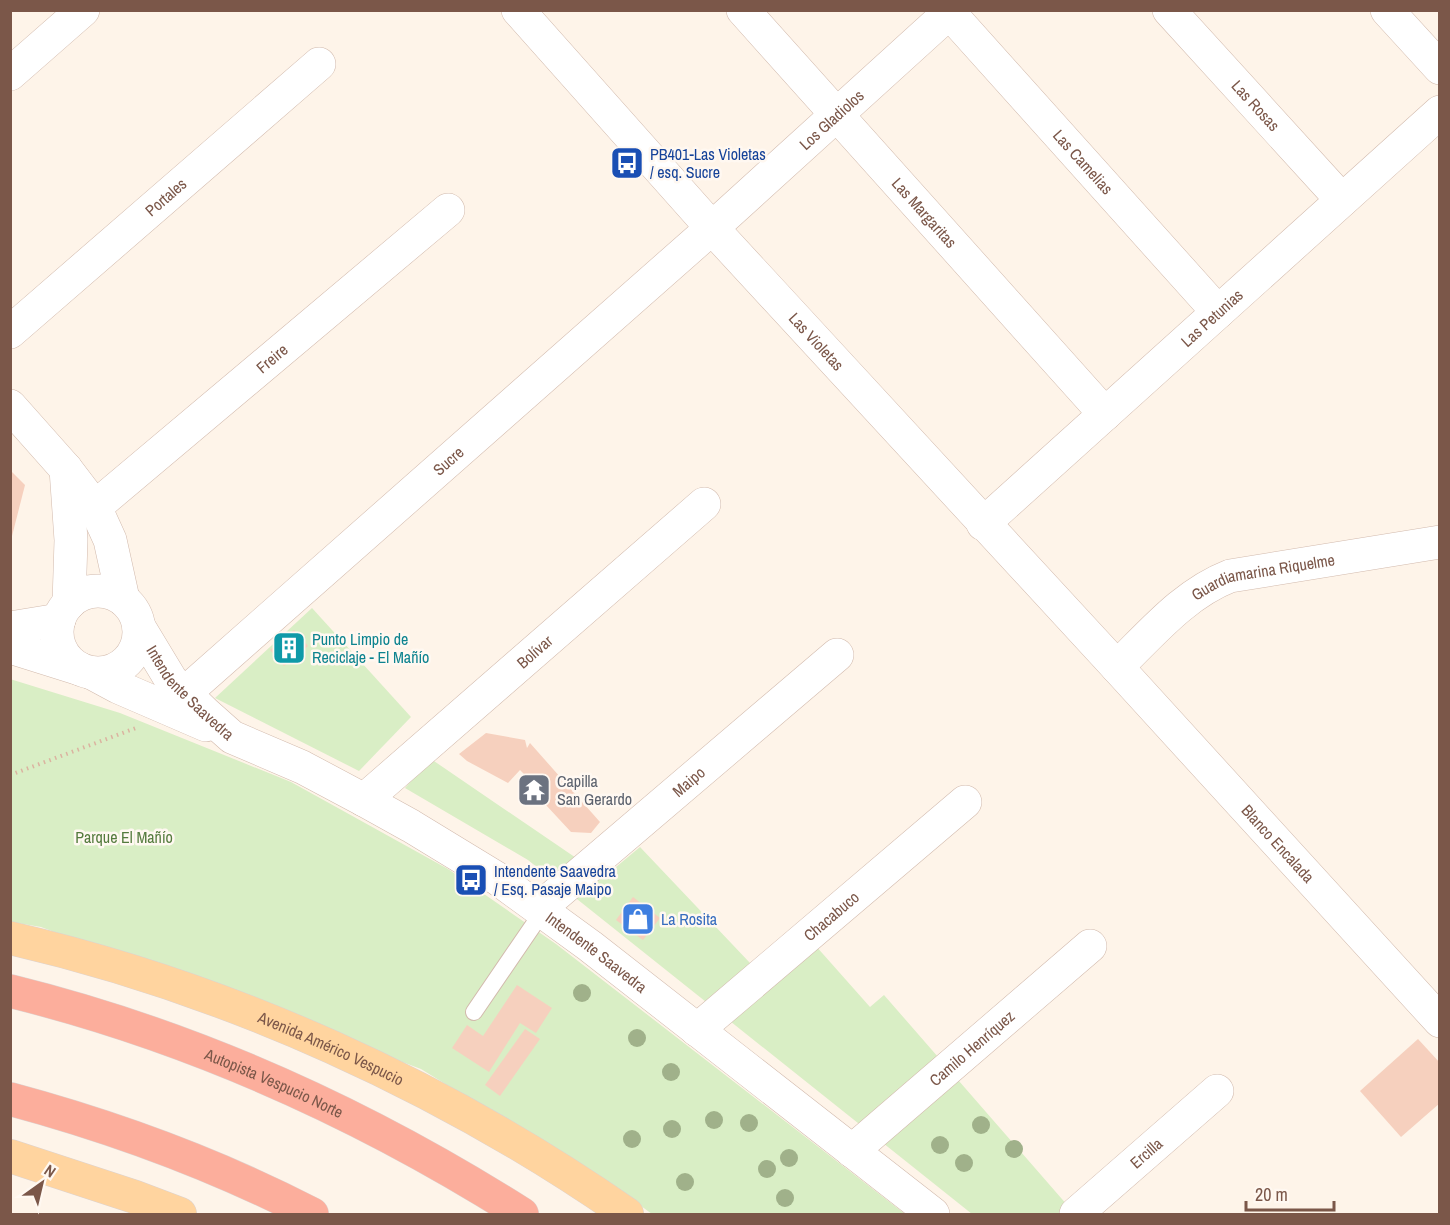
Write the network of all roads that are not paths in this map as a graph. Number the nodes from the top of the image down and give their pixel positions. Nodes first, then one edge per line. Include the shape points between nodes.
1 (83, 10) edge
2 (518, 10) edge
3 (743, 10) edge
4 (1169, 10) edge
5 (1388, 10) edge
6 (950, 11) edge
7 (319, 64) dead end
8 (1440, 68) edge
9 (10, 74) edge
10 (1440, 112) edge
11 (836, 115) junction
12 (1342, 200) junction
13 (448, 210) dead end
14 (712, 228) junction
15 (1218, 312) junction
16 (10, 332) edge
17 (10, 406) edge
18 (1105, 414) junction
19 (66, 469) junction
20 (704, 504) dead end
21 (95, 507) junction
22 (983, 524) junction
23 (1440, 542) edge
24 (123, 599) junction
25 (64, 611) junction
26 (139, 627) junction
27 (10, 628) edge
28 (10, 647) edge
29 (837, 656) dead end
30 (1117, 667) junction
31 (86, 671) junction
32 (182, 703) junction
33 (364, 800) junction
34 (965, 802) dead end
35 (542, 909) junction
36 (10, 938) edge
37 (1090, 946) dead end
38 (10, 991) edge
39 (474, 1012) dead end
40 (1440, 1021) edge
41 (697, 1030) junction
42 (1217, 1091) dead end
43 (10, 1099) edge
44 (852, 1151) junction
45 (10, 1156) edge
46 (180, 1215) edge
47 (312, 1215) edge
48 (522, 1215) edge
49 (627, 1215) edge
50 (933, 1215) edge
51 (1076, 1215) edge

1 - 9 street
2 - 14 street, Las Violetas
3 - 11 street, Las Margaritas
4 - 12 street, Las Rosas
5 - 8 street
6 - 11 street, Los Gladiolos
6 - 15 street, Las Camelias
7 - 16 street, Portales
10 - 12 street, Las Petunias
11 - 14 street, Los Gladiolos
11 - 18 street, Las Margaritas
12 - 15 street, Las Petunias
13 - 21 street, Freire
14 - 22 street, Las Violetas
14 - 32 street, Sucre
15 - 18 street, Las Petunias
17 - 19 street
18 - 22 street, Las Petunias
19 - 21 street
19 - 25 street via 72,540
20 - 33 street, Bolívar
21 - 24 street via 110,540
22 - 30 street, Las Violetas
23 - 30 street, Guardiamarina Riquelme via 1230,576 1194,594
24 - 25 street via 95,591 76,597
24 - 26 street via 136,614
25 - 27 street
25 - 31 street via 57,631 58,643 63,653
26 - 31 street via 137,646 127,662 111,671
26 - 32 street, Intendente Saavedra
28 - 31 street
29 - 35 street, Maipo
30 - 40 street, Blanco Encalada
31 - 32 street via 118,687
32 - 33 street, Intendente Saavedra via 232,737 302,767
33 - 35 street, Intendente Saavedra via 455,852
34 - 41 street, Chacabuco
35 - 39 lane
35 - 41 street, Intendente Saavedra
36 - 49 main road, Avenida Américo Vespucio via 153,978 332,1048 479,1123 554,1166
37 - 44 street, Camilo Henríquez
38 - 48 highway, Autopista Vespucio Norte via 156,1035 282,1085 376,1129
41 - 44 street, Intendente Saavedra
42 - 51 street, Ercilla
43 - 47 highway via 116,1131 189,1159
44 - 50 street, Intendente Saavedra
45 - 46 main road

